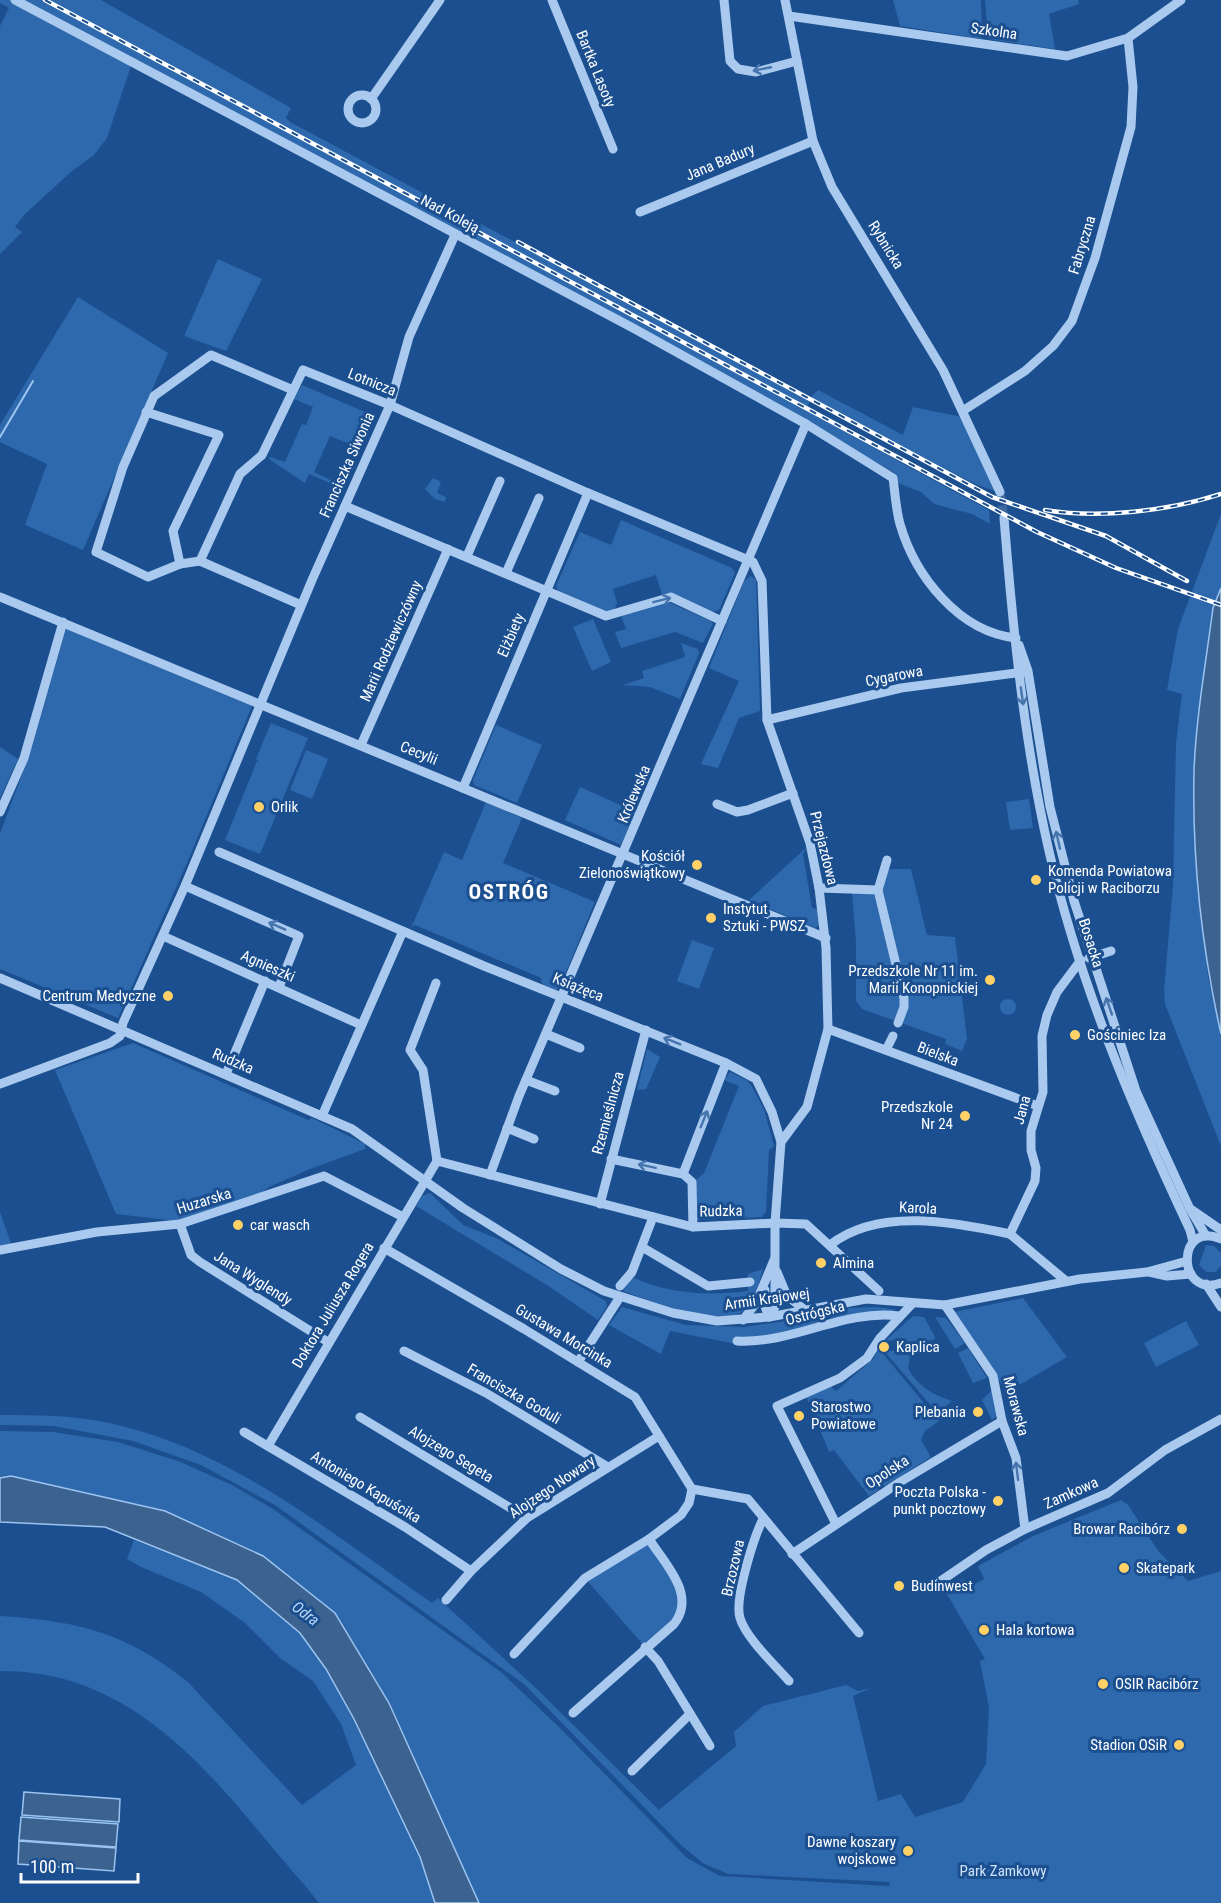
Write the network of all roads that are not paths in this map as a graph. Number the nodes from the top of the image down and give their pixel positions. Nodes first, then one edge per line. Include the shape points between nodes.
1 (15, 0) edge
2 (440, 0) edge
3 (552, 0) edge
4 (724, 0) edge
5 (785, 0) edge
6 (1181, 0) edge
7 (789, 16) junction
8 (1128, 38) junction
9 (797, 61) junction
10 (371, 99) dead end
11 (813, 141) junction
12 (613, 149) dead end
13 (640, 212) dead end
14 (455, 235) junction
15 (292, 390) junction
16 (390, 405) junction
17 (964, 410) junction
18 (146, 412) junction
19 (806, 424) junction
20 (500, 481) dead end
21 (1000, 492) tunnel mouth
22 (588, 493) junction
23 (538, 498) dead end
24 (345, 506) junction
25 (1004, 518) tunnel mouth
26 (448, 549) junction
27 (466, 556) junction
28 (750, 559) junction
29 (200, 561) junction
30 (180, 564) junction
31 (506, 573) junction
32 (546, 590) junction
33 (0, 597) edge
34 (301, 605) junction
35 (722, 621) junction
36 (63, 622) junction
37 (1016, 638) junction
38 (1024, 672) junction
39 (261, 704) junction
40 (767, 720) junction
41 (362, 746) junction
42 (463, 788) junction
43 (793, 793) junction
44 (717, 804) dead end
45 (0, 812) edge
46 (219, 852) dead end
47 (625, 854) junction
48 (887, 860) dead end
49 (185, 886) junction
50 (819, 888) junction
51 (878, 890) junction
52 (403, 931) junction
53 (163, 936) junction
54 (825, 938) junction
55 (1111, 951) dead end
56 (1093, 957) junction
57 (1081, 960) junction
58 (0, 978) edge
59 (265, 981) junction
60 (435, 983) dead end
61 (279, 987) junction
62 (562, 996) junction
63 (898, 1023) dead end
64 (361, 1025) junction
65 (122, 1029) junction
66 (828, 1029) junction
67 (646, 1030) junction
68 (546, 1034) junction
69 (892, 1036) dead end
70 (580, 1048) dead end
71 (886, 1050) junction
72 (726, 1063) junction
73 (226, 1074) junction
74 (526, 1080) junction
75 (0, 1084) edge
76 (555, 1091) dead end
77 (1038, 1106) junction
78 (322, 1116) junction
79 (507, 1128) junction
80 (534, 1139) dead end
81 (781, 1142) junction
82 (611, 1159) junction
83 (437, 1161) junction
84 (683, 1174) junction
85 (490, 1176) junction
86 (424, 1180) junction
87 (600, 1204) junction
88 (1190, 1209) junction
89 (403, 1217) junction
90 (653, 1217) junction
91 (775, 1223) junction
92 (180, 1224) junction
93 (693, 1227) junction
94 (1221, 1230) edge
95 (1010, 1234) junction
96 (1206, 1236) junction
97 (1221, 1239) edge
98 (1193, 1242) junction
99 (830, 1245) junction
100 (642, 1247) junction
101 (384, 1248) junction
102 (0, 1250) edge
103 (1186, 1261) junction
104 (775, 1262) junction
105 (1147, 1272) junction
106 (1191, 1274) junction
107 (766, 1278) junction
108 (1066, 1281) junction
109 (750, 1282) dead end
110 (1206, 1284) junction
111 (1221, 1285) edge
112 (620, 1286) dead end
113 (879, 1291) dead end
114 (620, 1297) junction
115 (912, 1304) junction
116 (945, 1305) junction
117 (1221, 1306) edge
118 (805, 1310) junction
119 (899, 1316) junction
120 (769, 1317) junction
121 (743, 1320) junction
122 (737, 1341) dead end
123 (328, 1342) junction
124 (404, 1351) dead end
125 (578, 1362) junction
126 (360, 1417) dead end
127 (1221, 1419) edge
128 (1002, 1421) junction
129 (244, 1432) dead end
130 (659, 1436) junction
131 (268, 1446) junction
132 (608, 1467) junction
133 (692, 1489) junction
134 (527, 1518) junction
135 (763, 1519) junction
136 (836, 1524) junction
137 (1025, 1529) junction
138 (649, 1539) junction
139 (792, 1554) junction
140 (471, 1571) junction
141 (929, 1589) dead end
142 (446, 1600) dead end
143 (859, 1633) dead end
144 (645, 1647) junction
145 (514, 1654) dead end
146 (789, 1681) dead end
147 (573, 1713) dead end
148 (690, 1714) junction
149 (710, 1746) dead end
150 (632, 1771) dead end

1 - 14 street, Nad Koleją
2 - 10 street
3 - 12 street, Bartka Lasoty
9 -> 4 street via 756,72 738,69 730,61
5 - 7 street, Rybnicka
6 - 8 street, Szkolna
7 - 8 street, Szkolna via 1067,56
7 - 9 street, Rybnicka
8 - 17 street, Fabryczna via 1133,87 1131,127 1095,258 1072,321 1053,346 1025,371
9 - 11 street, Rybnicka
11 - 13 street, Jana Badury
11 - 17 street, Rybnicka via 832,188 925,337
14 - 16 street, Franciszka Siwonia via 409,337
14 - 19 street, Nad Koleją
15 - 16 street, Lotnicza via 303,370
15 - 18 street via 211,355 154,396
15 - 29 street via 262,455 240,474
16 - 22 street, Lotnicza
16 - 24 street, Franciszka Siwonia
17 - 21 street, Rybnicka
18 - 30 street via 219,435 173,531
18 - 30 street via 123,467 96,552 148,577
19 - 28 street, Królewska
19 - 37 street, Nad Koleją via 893,478 900,523 913,555 934,588 962,617 992,633
20 - 27 street
22 - 28 street, Lotnicza
22 - 32 street, Elżbiety
23 - 31 street
24 - 26 street
24 - 34 street, Franciszka Siwonia
25 - 37 street, Bosacka
26 - 27 street
26 - 41 street, Marii Rodziewiczówny
27 - 31 street
28 - 35 street, Królewska
28 - 40 street, Przejazdowa via 762,581
29 - 30 street
29 - 34 street
31 - 32 street
32 -> 35 street via 606,616 670,597
32 - 42 street, Elżbiety
33 - 36 street, Cecylii
34 - 39 street, Franciszka Siwonia
35 - 47 street, Królewska
36 - 39 street, Cecylii
36 - 45 street via 24,758
37 - 38 street, Bosacka
38 - 40 street, Cygarowa via 901,688
56 -> 38 street, Bosacka via 1050,807
38 -> 57 street, Bosacka via 1049,852
39 - 41 street, Cecylii
39 - 49 street, Franciszka Siwonia
40 - 43 street, Przejazdowa
41 - 42 street, Cecylii
42 - 47 street, Cecylii
43 - 44 street via 737,812
43 - 50 street, Przejazdowa via 810,843
46 - 52 street, Książęca
47 - 54 street, Cecylii
47 - 62 street, Królewska
48 - 51 street
49 - 53 street, Franciszka Siwonia
61 -> 49 street via 299,936
50 - 51 street
50 - 54 street, Przejazdowa
51 - 63 street via 904,998
52 - 62 street, Książęca
52 - 64 street
53 - 59 street, Agnieszki
53 - 65 street, Franciszka Siwonia
54 - 66 street, Przejazdowa
55 - 56 street
56 - 57 street
88 -> 56 street, Bosacka via 1136,1091
57 - 77 street, Jana via 1057,992 1047,1015 1042,1036 1043,1092
57 - 98 street, Bosacka via 1124,1082
58 - 65 street, Rudzka
59 - 61 street, Agnieszki
59 - 73 street
60 - 83 street via 410,1050 423,1070
61 - 64 street, Agnieszki
62 - 67 street, Książęca
62 - 68 street, Królewska
64 - 78 street
65 - 73 street, Rudzka
65 - 75 street via 110,1043
66 - 71 street, Bielska
66 - 81 street, Przejazdowa via 807,1107
72 -> 67 street, Książęca
67 - 82 street, Rzemieślnicza
68 - 70 street
68 - 74 street, Królewska
69 - 71 street
71 - 77 street, Bielska
72 - 81 street, Książęca via 756,1079
84 -> 72 street
73 - 78 street, Rudzka
74 - 76 street
74 - 79 street, Królewska
77 - 95 street, Jana via 1031,1131 1035,1181
78 - 86 street, Rudzka via 369,1139
79 - 80 street
79 - 85 street, Królewska
81 - 91 street, Książęca
84 -> 82 street
82 - 87 street, Rzemieślnicza
83 - 85 street, Rudzka
83 - 86 street
84 - 93 street via 692,1182
85 - 87 street, Rudzka
86 - 89 street, Doktora Juliusza Rogera
86 - 114 street, Armii Krajowej via 561,1269
87 - 90 street, Rudzka
88 - 94 street
88 - 96 street, Bosacka
89 - 92 street, Huzarska via 325,1176
89 - 101 street, Doktora Juliusza Rogera
90 - 93 street, Rudzka
90 - 100 street
91 - 93 street, Rudzka
91 - 99 street, Rudzka via 806,1224
91 - 104 street, Książęca
92 - 102 street, Huzarska via 97,1232
92 - 123 street, Jana Wyglendy via 191,1255
95 - 99 street, Karola via 900,1221 861,1226
95 - 108 street
96 - 97 street
96 - 98 street
98 - 103 street
99 - 113 street, Rudzka
100 - 109 street via 708,1286
100 - 112 street via 630,1276
101 - 123 street, Doktora Juliusza Rogera
101 - 125 street, Gustawa Morcinka
103 - 105 street, Armii Krajowej
103 - 106 street
104 - 107 street, Książęca
104 - 118 street, Książęca via 787,1296
104 - 120 street, Książęca via 775,1307
105 - 106 street, Armii Krajowej via 1167,1276
105 - 108 street, Armii Krajowej
106 - 110 street
107 - 120 street, Książęca via 764,1304
107 - 121 street, Książęca via 756,1304
108 - 116 street, Armii Krajowej
110 - 111 street
110 - 117 street
114 - 121 street, Armii Krajowej via 692,1318
114 - 125 street
115 - 116 street, Armii Krajowej
115 - 118 street, Armii Krajowej via 866,1299
115 - 119 street
116 - 128 street, Morawska via 993,1376
118 - 120 street, Armii Krajowej
119 - 122 street, Ostrógska via 860,1318 770,1340
119 - 136 street via 867,1358 840,1378 777,1406
120 - 121 street, Armii Krajowej
123 - 131 street, Doktora Juliusza Rogera
124 - 132 street, Franciszka Goduli via 486,1393
125 - 130 street, Gustawa Morcinka via 635,1397
126 - 134 street, Alojzego Segeta
127 - 137 street, Zamkowa via 1166,1450 1108,1494
128 - 136 street, Opolska
137 -> 128 street, Morawska via 1016,1458
129 - 131 street, Antoniego Kapuścika
130 - 132 street, Alojzego Nowary
130 - 133 street, Gustawa Morcinka
131 - 140 street, Antoniego Kapuścika
132 - 134 street, Alojzego Nowary
133 - 135 street via 748,1499
133 - 138 street via 685,1512
134 - 140 street, Alojzego Nowary
135 - 139 street
135 - 146 street, Brzozowa via 739,1610 746,1630
136 - 139 street, Opolska
137 - 141 street, Zamkowa
138 - 144 street via 682,1590 683,1613
138 - 145 street via 585,1578
139 - 143 street
140 - 142 street, Alojzego Nowary
144 - 147 street
144 - 148 street
148 - 149 street
148 - 150 street

